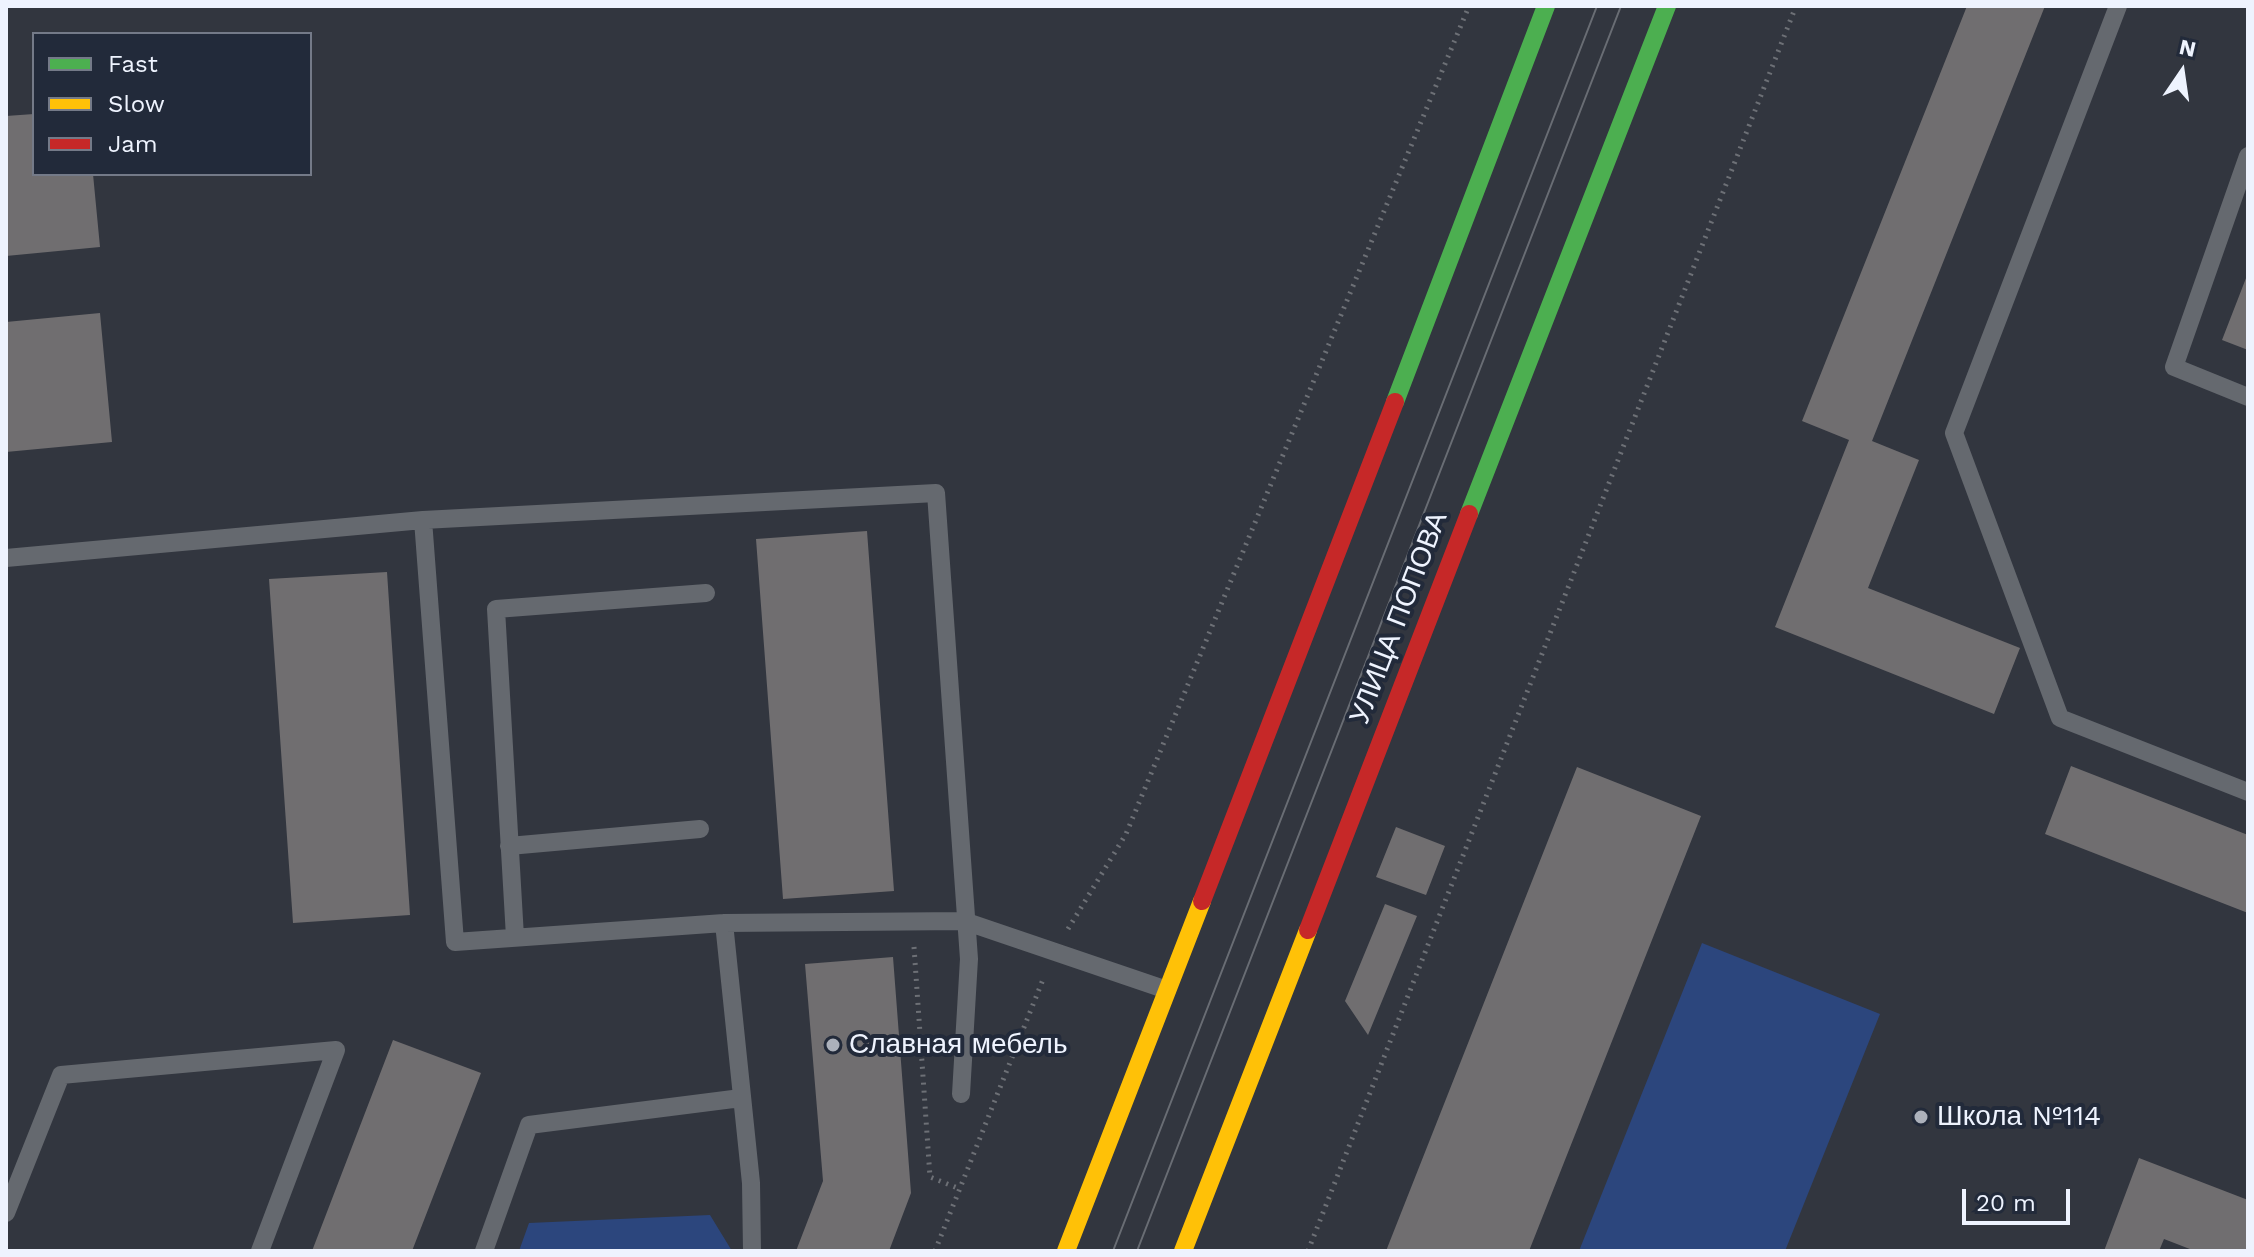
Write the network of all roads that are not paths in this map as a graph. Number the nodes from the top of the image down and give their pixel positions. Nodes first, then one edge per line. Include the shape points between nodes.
1 (1546, 6) edge
2 (1667, 6) edge
3 (2118, 6) edge
4 (2248, 156) edge
5 (2248, 397) edge
6 (423, 520) junction
7 (6, 558) edge
8 (706, 593) dead end
9 (2248, 792) edge
10 (700, 829) dead end
11 (509, 846) junction
12 (964, 921) junction
13 (724, 923) junction
14 (515, 937) junction
15 (1167, 990) junction
16 (961, 1094) dead end
17 (741, 1098) junction
18 (6, 1213) edge
19 (260, 1251) edge
20 (484, 1251) edge
21 (752, 1251) edge
22 (1066, 1251) edge
23 (1183, 1251) edge

1 - 15 main road
2 - 23 main road, УЛИЦА ПОПОВА
3 - 9 lane via 1954,433 2060,718
4 - 5 lane via 2174,367
6 - 7 lane
6 - 12 lane via 936,493
6 - 14 lane via 455,942
8 - 11 lane via 496,609
10 - 11 lane
11 - 14 lane
12 - 13 lane
12 - 15 lane
12 - 16 lane via 969,959
13 - 14 lane
13 - 17 lane
15 - 22 main road
17 - 20 lane via 529,1125
17 - 21 lane
18 - 19 lane via 61,1075 336,1050

